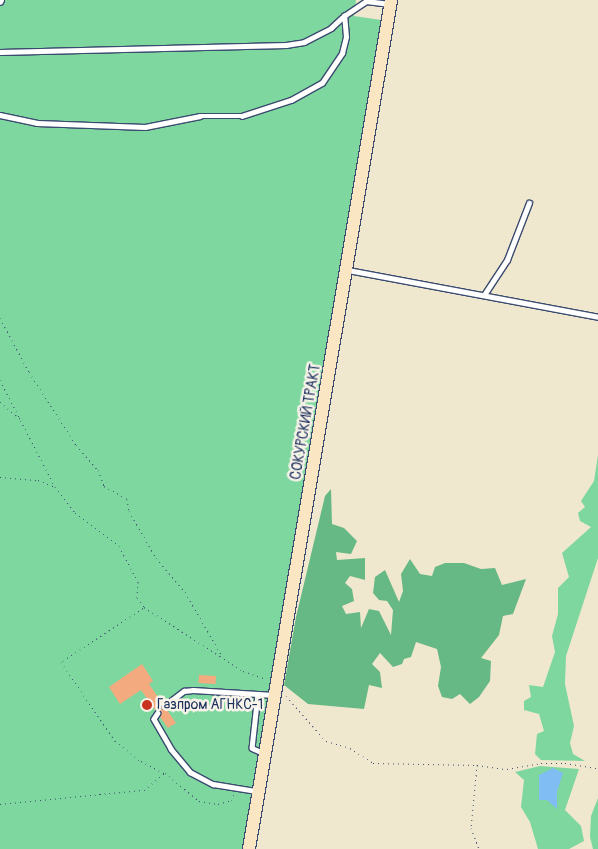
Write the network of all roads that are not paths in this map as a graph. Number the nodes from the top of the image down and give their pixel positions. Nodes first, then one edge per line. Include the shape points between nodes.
1 (366, 0) edge
2 (391, 2) edge
3 (344, 16) junction
4 (0, 52) edge
5 (0, 115) edge
6 (529, 203) dead end
7 (346, 270) junction
8 (484, 295) junction
9 (598, 317) edge
10 (276, 689) junction
11 (258, 694) junction
12 (164, 706) dead end
13 (158, 713) dead end
14 (264, 753) junction
15 (258, 792) junction
16 (249, 849) edge

1 - 2 lane
1 - 3 lane
2 - 7 street, СОКУРСКИЙ ТРАКТ
3 - 4 lane via 331,28 304,42 286,45
3 - 5 lane via 346,37 342,53 326,79 291,100 242,116 200,116 145,127 36,123
6 - 8 lane via 507,260
7 - 8 lane
7 - 10 street, СОКУРСКИЙ ТРАКТ
8 - 9 lane
10 - 11 lane
10 - 14 street, СОКУРСКИЙ ТРАКТ
11 - 12 lane via 184,691
11 - 14 lane via 252,748
13 - 15 lane via 154,719 190,772 213,784
14 - 15 street, СОКУРСКИЙ ТРАКТ
15 - 16 street, СОКУРСКИЙ ТРАКТ

